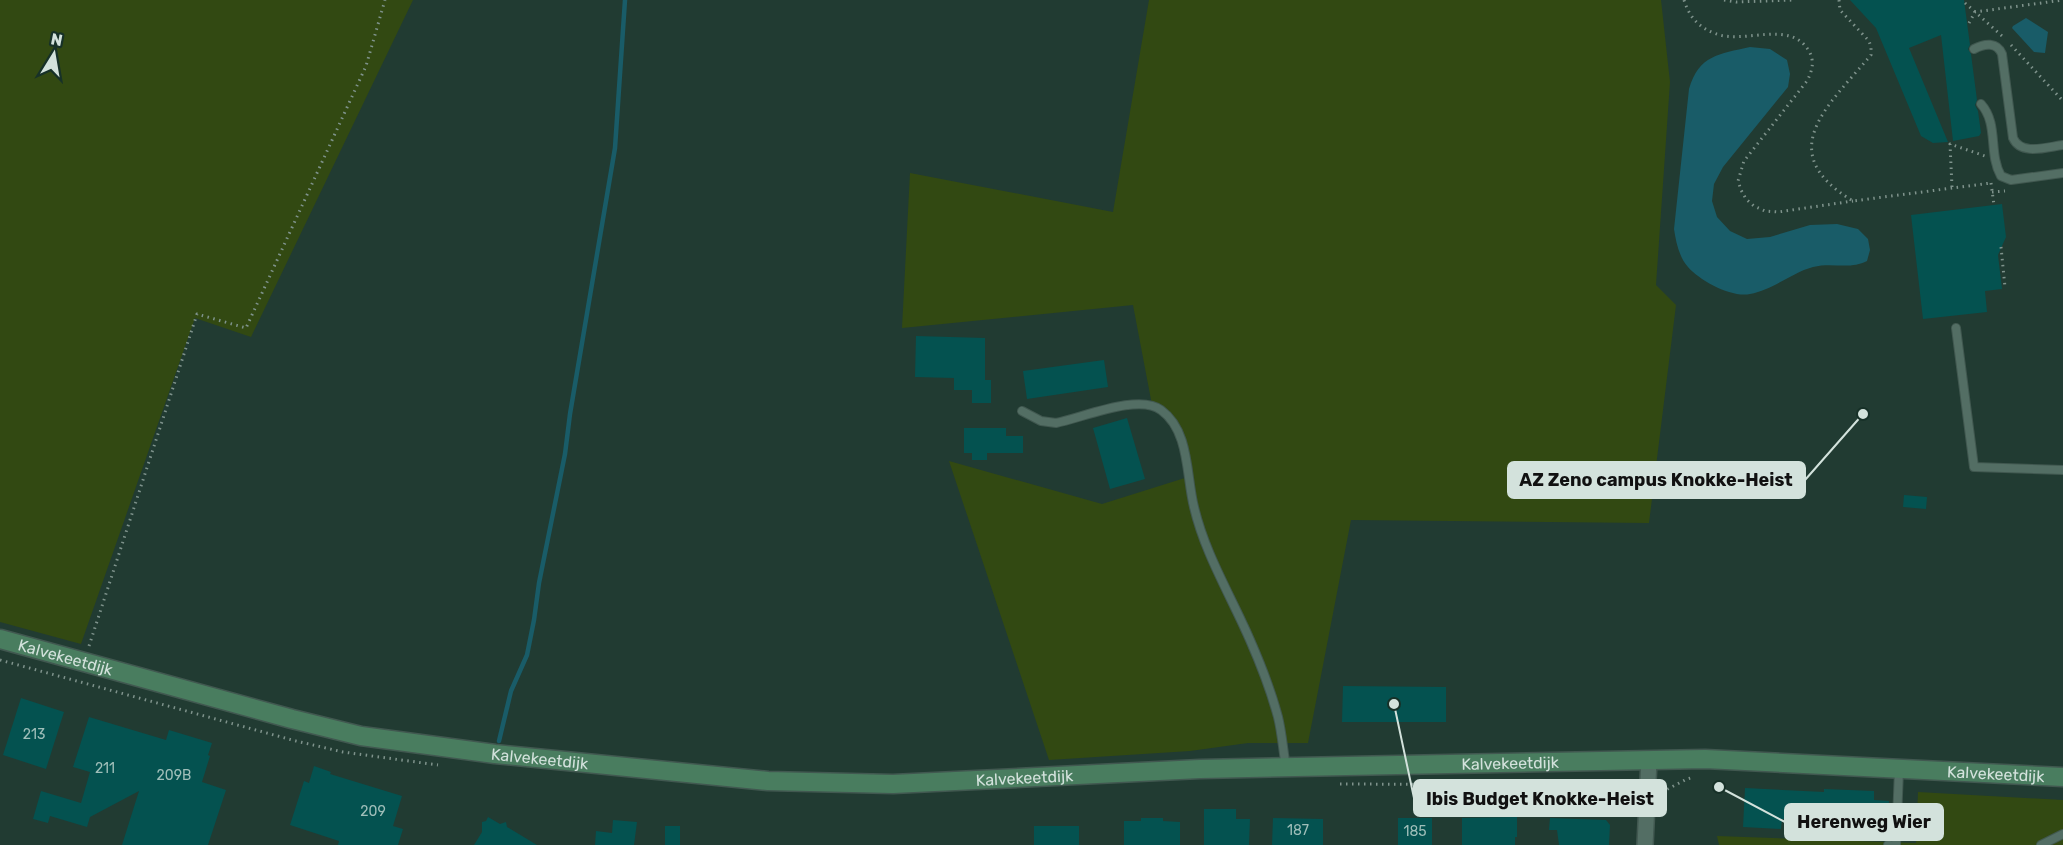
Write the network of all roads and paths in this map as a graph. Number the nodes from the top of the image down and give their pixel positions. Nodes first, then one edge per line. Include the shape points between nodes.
1 (385, 0) edge
2 (1684, 0) edge
3 (1724, 0) edge
4 (1794, 0) edge
5 (1839, 0) edge
6 (2063, 0) edge
7 (1965, 3) dead end
8 (1975, 12) junction
9 (1969, 23) dead end
10 (2002, 36) dead end
11 (2010, 44) dead end
12 (1974, 49) dead end
13 (2063, 101) edge
14 (1981, 104) dead end
15 (2063, 145) edge
16 (1987, 164) dead end
17 (1989, 173) dead end
18 (2063, 173) edge
19 (1991, 183) junction
20 (1952, 188) junction
21 (1853, 201) junction
22 (1994, 205) dead end
23 (2001, 248) dead end
24 (2005, 287) dead end
25 (1956, 328) dead end
26 (1022, 411) dead end
27 (2063, 470) edge
28 (0, 639) edge
29 (84, 662) junction
30 (1648, 760) junction
31 (1286, 766) junction
32 (1899, 768) junction
33 (2063, 777) edge
34 (2063, 834) edge
35 (1645, 845) edge
36 (1896, 845) edge
37 (2041, 845) edge

1 - 29 path via 366,66 246,328 197,314
2 - 21 path via 1693,19 1715,34 1785,34 1796,37 1810,53 1813,63 1807,81 1744,161 1738,181 1746,199 1765,211 1778,212
3 - 4 path
5 - 21 path via 1840,10 1869,41 1871,54 1817,122 1811,147 1826,181
6 - 8 path
7 - 8 path
8 - 9 path
8 - 10 path
11 - 13 path
12 - 15 lane via 1994,45 2002,54 2016,145 2031,149
14 - 18 lane via 1990,117 2001,176 2011,180
16 - 20 path via 1984,155 1950,144
17 - 19 path
19 - 20 path
19 - 22 path
20 - 21 path
23 - 24 path
25 - 27 lane via 1974,467
26 - 31 lane via 1041,421 1056,423 1142,403 1161,410 1169,418 1184,448 1198,525 1269,686
28 - 29 street, Kalvekeetdijk
29 - 31 street, Kalvekeetdijk via 361,736 732,778 893,784
30 - 31 street, Kalvekeetdijk
30 - 32 street, Kalvekeetdijk
30 - 35 street
32 - 33 street, Kalvekeetdijk
32 - 36 lane
34 - 37 lane

